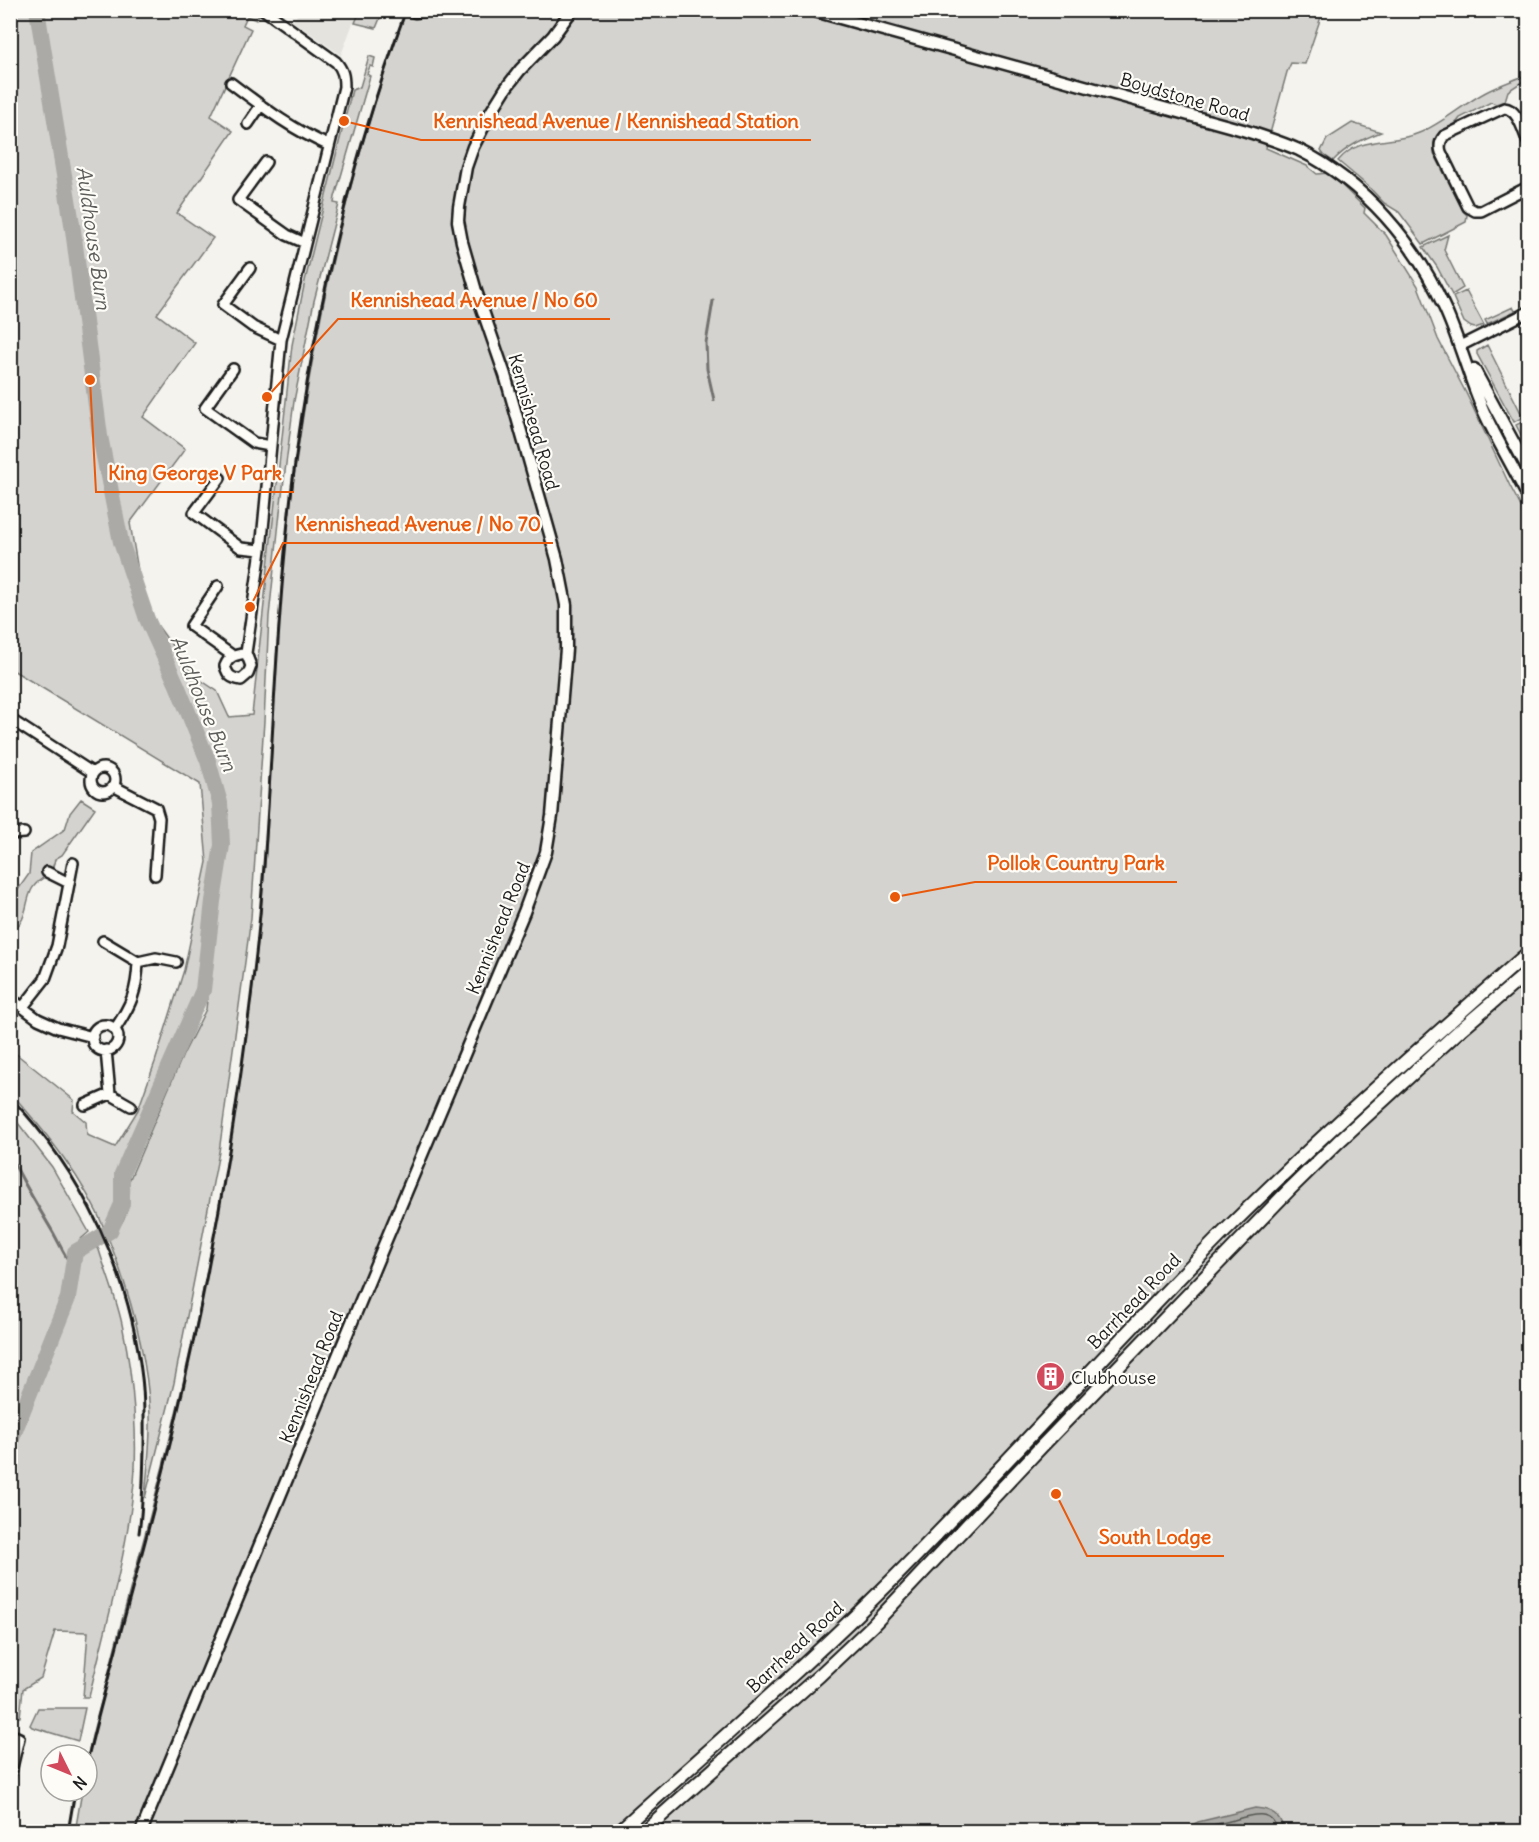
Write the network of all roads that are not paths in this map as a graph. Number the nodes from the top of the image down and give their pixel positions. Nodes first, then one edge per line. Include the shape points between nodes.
1 (264, 10) edge
2 (407, 10) edge
3 (430, 10) edge
4 (811, 10) edge
5 (569, 13) edge
6 (231, 83) dead end
7 (261, 105) junction
8 (248, 124) dead end
9 (1528, 142) edge
10 (328, 145) junction
11 (266, 162) dead end
12 (1528, 187) edge
13 (305, 243) junction
14 (250, 268) dead end
15 (1527, 316) edge
16 (281, 339) junction
17 (1460, 346) junction
18 (233, 369) dead end
19 (270, 446) junction
20 (1528, 470) edge
21 (220, 478) dead end
22 (1528, 497) edge
23 (261, 550) junction
24 (218, 586) dead end
25 (246, 653) junction
26 (232, 656) junction
27 (10, 719) edge
28 (93, 773) junction
29 (113, 786) junction
30 (24, 833) dead end
31 (10, 834) edge
32 (73, 862) dead end
33 (47, 872) dead end
34 (155, 875) dead end
35 (69, 883) junction
36 (103, 941) dead end
37 (1528, 953) edge
38 (138, 962) junction
39 (176, 962) dead end
40 (1528, 972) edge
41 (10, 998) edge
42 (23, 1007) junction
43 (115, 1029) junction
44 (93, 1037) junction
45 (106, 1050) junction
46 (110, 1094) junction
47 (85, 1105) dead end
48 (131, 1106) dead end
49 (15, 1736) edge
50 (10, 1776) edge
51 (620, 1831) edge
52 (141, 1832) edge
53 (643, 1832) edge

1 - 10 street via 342,69 344,87
2 - 3 street
4 - 17 street, Boydstone Road via 1243,130 1299,150 1345,180 1386,217 1413,251 1444,306
5 - 52 street, Kennishead Road via 506,88 482,129 466,167 458,221 557,559 566,605 565,661 546,852
6 - 7 street
7 - 8 street
7 - 10 street via 303,134
9 - 12 street via 1509,108 1444,136 1440,142 1440,150 1468,207 1475,211
10 - 13 street
11 - 13 street via 238,200 287,236
13 - 16 street
14 - 16 street via 223,305 253,327
15 - 17 street
16 - 19 street
17 - 20 street, Boydstone Road
17 - 22 street, Boydstone Road via 1483,411
18 - 19 street via 205,408 254,442
19 - 23 street
21 - 23 street via 194,513 242,548
23 - 25 street
24 - 26 street via 191,626
25 - 26 street
25 - 26 street via 251,666 242,680 228,675 225,666
27 - 28 street
28 - 29 street via 107,769 114,778
28 - 29 street via 95,789 105,792
29 - 34 street via 156,808 159,818
30 - 31 street
32 - 35 street
33 - 35 street
35 - 42 street via 57,946 45,979
36 - 38 street
37 - 51 main road, Barrhead Road via 1291,1167 862,1609
38 - 39 street via 156,958
38 - 43 street via 131,1001
40 - 53 main road, Barrhead Road via 1290,1189 873,1626
41 - 42 street
42 - 44 street via 58,1028
43 - 44 street via 103,1025
43 - 45 street via 116,1044
44 - 45 street via 98,1048
45 - 46 street
46 - 47 street
46 - 48 street
49 - 50 street

